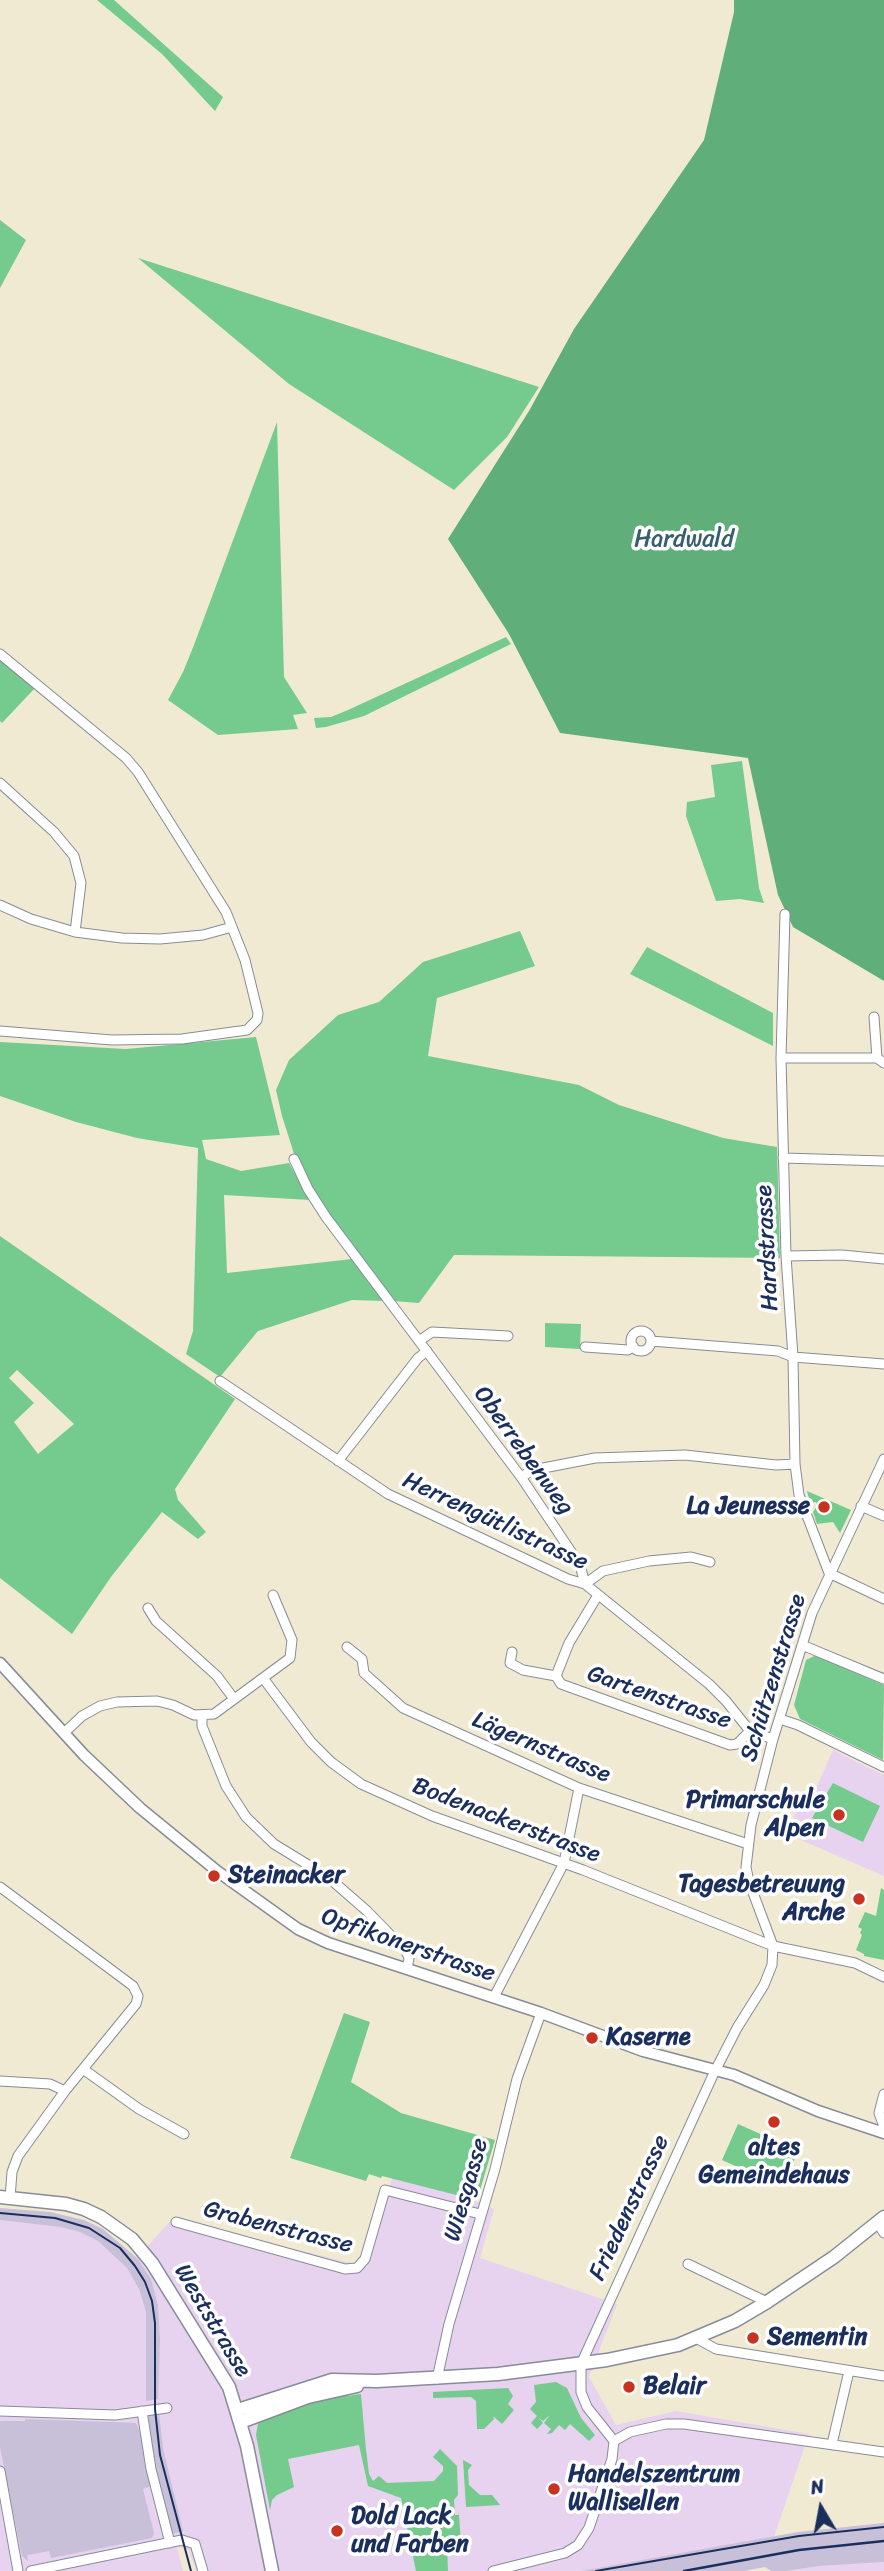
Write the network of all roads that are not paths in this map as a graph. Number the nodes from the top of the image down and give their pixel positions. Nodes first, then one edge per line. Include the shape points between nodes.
1 (0, 654) edge
2 (0, 783) edge
3 (0, 905) edge
4 (785, 914) dead end
5 (232, 928) junction
6 (75, 932) junction
7 (874, 1017) dead end
8 (0, 1031) edge
9 (781, 1058) junction
10 (880, 1061) edge
11 (783, 1158) junction
12 (294, 1159) dead end
13 (884, 1161) edge
14 (786, 1256) junction
15 (884, 1259) edge
16 (508, 1336) dead end
17 (419, 1341) junction
18 (651, 1341) junction
19 (633, 1346) junction
20 (585, 1348) dead end
21 (427, 1351) junction
22 (793, 1357) junction
23 (884, 1364) edge
24 (220, 1381) dead end
25 (884, 1458) edge
26 (338, 1461) junction
27 (795, 1464) junction
28 (521, 1476) junction
29 (861, 1506) junction
30 (884, 1516) edge
31 (710, 1562) dead end
32 (829, 1573) junction
33 (585, 1584) junction
34 (272, 1595) dead end
35 (597, 1595) junction
36 (884, 1600) edge
37 (148, 1608) dead end
38 (802, 1645) junction
39 (348, 1647) dead end
40 (512, 1652) dead end
41 (0, 1662) edge
42 (556, 1676) junction
43 (263, 1678) junction
44 (884, 1679) edge
45 (234, 1699) junction
46 (202, 1716) junction
47 (780, 1719) junction
48 (750, 1731) junction
49 (64, 1733) junction
50 (773, 1739) junction
51 (884, 1767) edge
52 (579, 1788) junction
53 (748, 1844) junction
54 (564, 1863) junction
55 (0, 1886) edge
56 (773, 1946) junction
57 (407, 1969) junction
58 (884, 1977) edge
59 (494, 1997) junction
60 (541, 2013) junction
61 (83, 2069) junction
62 (715, 2069) junction
63 (0, 2081) edge
64 (65, 2091) junction
65 (884, 2094) edge
66 (884, 2127) edge
67 (884, 2133) edge
68 (184, 2134) dead end
69 (5, 2197) edge
70 (480, 2214) junction
71 (176, 2222) dead end
72 (882, 2224) edge
73 (688, 2264) dead end
74 (767, 2302) junction
75 (696, 2338) junction
76 (581, 2364) junction
77 (849, 2371) junction
78 (884, 2376) edge
79 (437, 2379) junction
80 (167, 2408) dead end
81 (0, 2411) edge
82 (142, 2411) junction
83 (239, 2416) junction
84 (614, 2441) junction
85 (832, 2445) junction
86 (884, 2452) edge
87 (0, 2471) edge
88 (170, 2543) junction
89 (18, 2571) edge
90 (31, 2571) edge
91 (202, 2571) edge
92 (272, 2571) edge
93 (493, 2571) edge

1 - 5 street via 131,764 219,899
2 - 6 street via 74,856 81,883
3 - 6 street
4 - 9 street, Hardstrasse
5 - 6 street via 160,939
5 - 8 street via 257,1006 252,1027 238,1033 149,1040
7 - 10 street
9 - 10 street
9 - 11 street, Hardstrasse
11 - 13 street
11 - 14 street, Hardstrasse
12 - 17 street, Oberrebenweg via 326,1217
14 - 15 street
14 - 22 street, Hardstrasse
16 - 17 street via 432,1332
17 - 21 street, Oberrebenweg
18 - 19 street via 642,1350
18 - 19 street via 646,1332 638,1331
18 - 22 street via 778,1351
19 - 20 street via 628,1350
21 - 26 street
21 - 28 street, Oberrebenweg
22 - 23 street
22 - 27 street, Hardstrasse
24 - 26 street, Herrengütlistrasse
25 - 29 street, Schützenstrasse
26 - 33 street, Herrengütlistrasse via 388,1494
27 - 28 street via 685,1455 595,1458
27 - 32 street, Hardstrasse via 799,1495
28 - 33 street, Oberrebenweg via 580,1565
29 - 30 street
29 - 32 street, Schützenstrasse
31 - 33 street via 691,1557 649,1561 603,1571
32 - 36 street
32 - 38 street, Schützenstrasse
33 - 35 street, Herrengütlistrasse
34 - 43 street via 293,1649 290,1658
35 - 42 street, Gartenstrasse
35 - 48 street, Herrengütlistrasse via 709,1684
37 - 45 street via 156,1622 217,1676
38 - 44 street
38 - 47 street, Schützenstrasse
39 - 52 street, Lägernstrasse via 362,1659 365,1674 403,1708
40 - 42 street, Gartenstrasse via 510,1663
41 - 49 street, Opfikonerstrasse
42 - 48 street, Gartenstrasse via 561,1684 720,1743 737,1744
43 - 45 street
43 - 54 street, Bodenackerstrasse via 312,1742 361,1784 432,1816
45 - 46 street via 214,1714
46 - 49 street via 157,1701 117,1702 82,1716
46 - 57 street via 226,1786 240,1809 274,1844 328,1878 368,1911 405,1951
47 - 50 street, Schützenstrasse
47 - 51 street
48 - 50 street
49 - 57 street, Opfikonerstrasse via 160,1825 278,1917 328,1943
50 - 53 street, Schützenstrasse
52 - 53 street, Lägernstrasse
52 - 54 street
53 - 56 street, Schützenstrasse via 749,1882
54 - 56 street, Bodenackerstrasse
54 - 59 street
55 - 61 street via 133,1986 138,1996
56 - 58 street, Bodenackerstrasse via 855,1963
56 - 62 street via 764,1985
57 - 59 street, Opfikonerstrasse
59 - 60 street, Opfikonerstrasse
60 - 62 street, Opfikonerstrasse via 643,2051
60 - 70 street, Wiesgasse via 517,2079
61 - 64 street
61 - 68 street
62 - 67 street, Opfikonerstrasse
62 - 76 street, Friedenstrasse
63 - 64 street via 50,2084
64 - 69 street via 18,2155
65 - 66 street via 879,2113
69 - 83 main road, Weststrasse via 84,2209 132,2239 212,2358
70 - 71 street, Grabenstrasse via 385,2190 365,2259 357,2268 345,2269
70 - 79 street, Wiesgasse
72 - 74 main road
73 - 74 street
74 - 75 main road
75 - 76 main road
75 - 77 street via 716,2349
76 - 79 main road
76 - 84 street via 581,2392 587,2407
77 - 78 street
77 - 85 street
79 - 83 main road via 332,2380
80 - 82 street
81 - 82 street via 115,2415
82 - 88 street
83 - 92 main road, Weststrasse
84 - 85 street via 630,2432 676,2423
84 - 93 street via 589,2528 578,2545 552,2558
85 - 86 street
87 - 89 street
88 - 90 street
88 - 91 street via 195,2544

